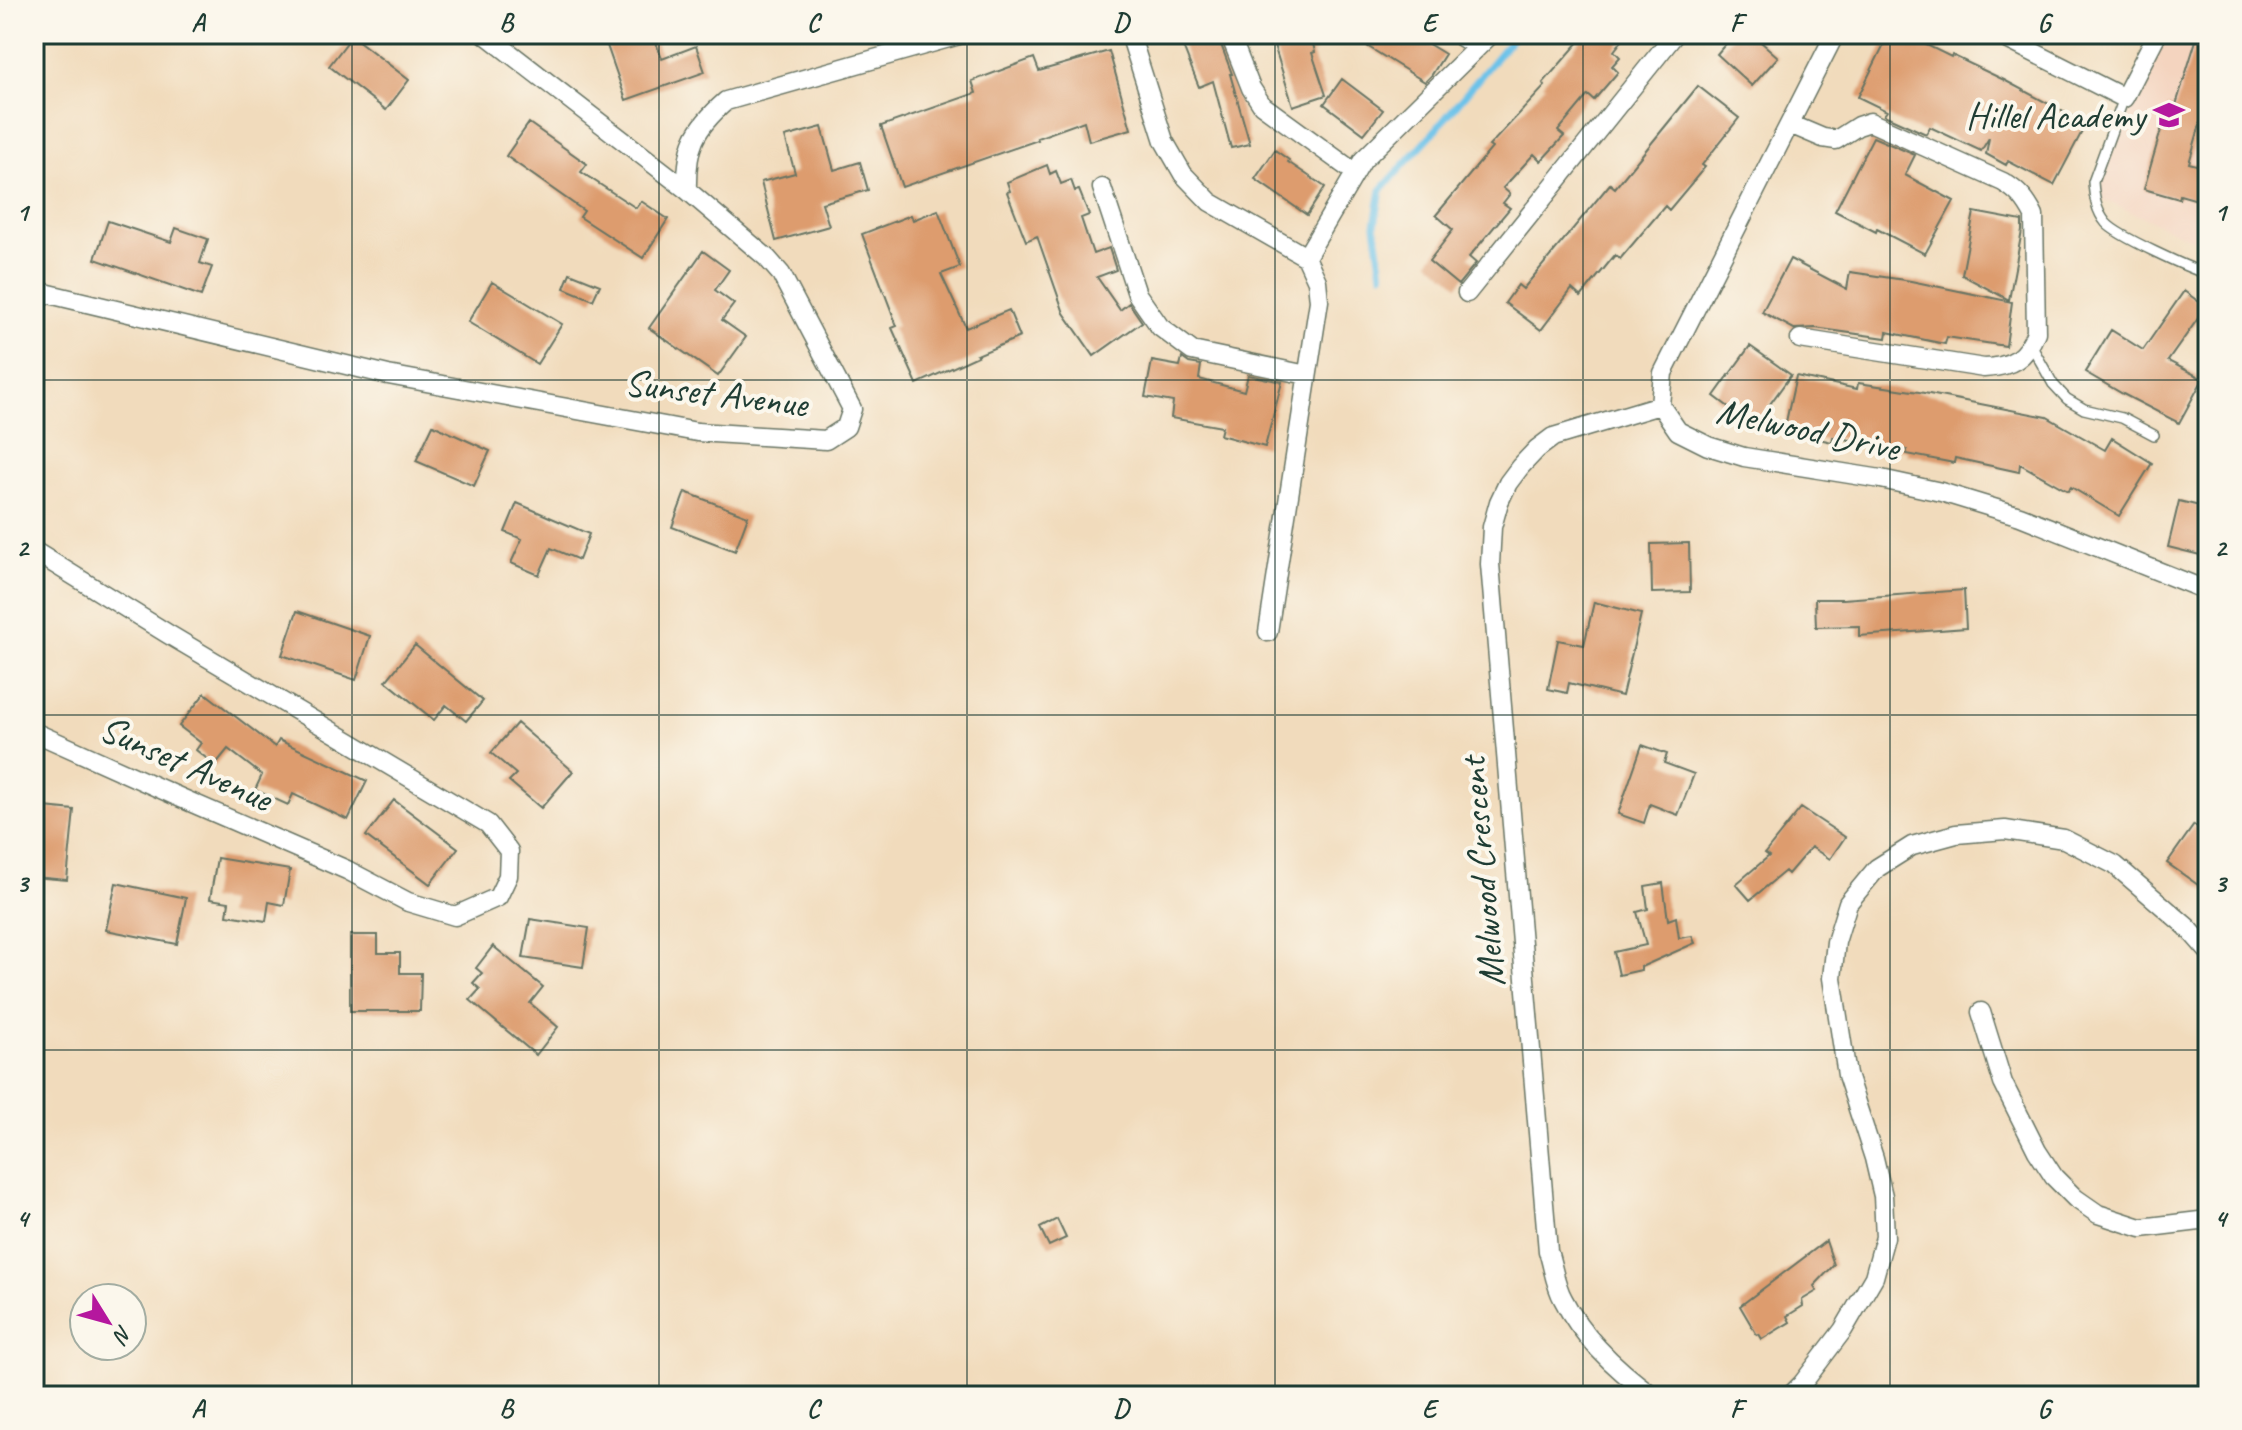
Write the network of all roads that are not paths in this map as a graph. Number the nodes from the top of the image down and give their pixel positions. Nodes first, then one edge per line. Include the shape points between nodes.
1 (485, 34) edge
2 (963, 34) edge
3 (1130, 34) edge
4 (1457, 34) edge
5 (1675, 34) edge
6 (1835, 34) edge
7 (1997, 34) edge
8 (2157, 34) edge
9 (1484, 40) edge
10 (1234, 45) dead end
11 (2124, 98) junction
12 (1790, 124) junction
13 (1354, 172) junction
14 (1102, 188) dead end
15 (687, 190) junction
16 (1306, 257) junction
17 (2208, 274) edge
18 (34, 292) edge
19 (1467, 293) dead end
20 (1800, 339) dead end
21 (2031, 345) junction
22 (1307, 375) junction
23 (1660, 405) junction
24 (2154, 435) dead end
25 (34, 551) edge
26 (2208, 591) edge
27 (1268, 632) dead end
28 (34, 732) edge
29 (2208, 951) edge
30 (1981, 1012) dead end
31 (2208, 1220) edge
32 (1653, 1396) edge
33 (1790, 1396) edge

1 - 15 street, Sunset Avenue
2 - 15 street via 726,101 697,132 686,161
3 - 16 street via 1164,141 1183,174 1210,202
4 - 9 street
5 - 19 street
6 - 12 street
7 - 11 street
8 - 11 street
9 - 13 street
10 - 13 street via 1262,105
11 - 17 lane via 2093,182 2099,212 2108,226
12 - 21 street via 1836,140 1870,122 2016,190 2034,216 2037,318
12 - 23 street via 1663,373
13 - 16 street
14 - 22 street via 1137,294 1160,327 1192,351
15 - 18 street, Sunset Avenue via 781,274 852,409 846,427 826,440 697,432 388,375
16 - 22 street via 1319,301
20 - 21 street via 1984,368 2011,363
21 - 24 lane via 2067,399
22 - 27 street
23 - 26 street, Melwood Drive via 1678,431 1708,446 1941,492 2020,516
23 - 32 street, Melwood Crescent via 1553,437 1537,449 1499,502 1490,564 1548,1251 1562,1298 1587,1338
25 - 28 street, Sunset Avenue via 488,824 509,851 508,876 498,897 455,916 408,902
29 - 33 street via 2115,865 2064,839 2005,830 1956,834 1912,846 1877,868 1848,903 1832,978 1847,1075 1883,1196 1885,1237 1874,1277 1843,1330
30 - 31 street via 2003,1083 2037,1151 2075,1198 2098,1214 2141,1228

